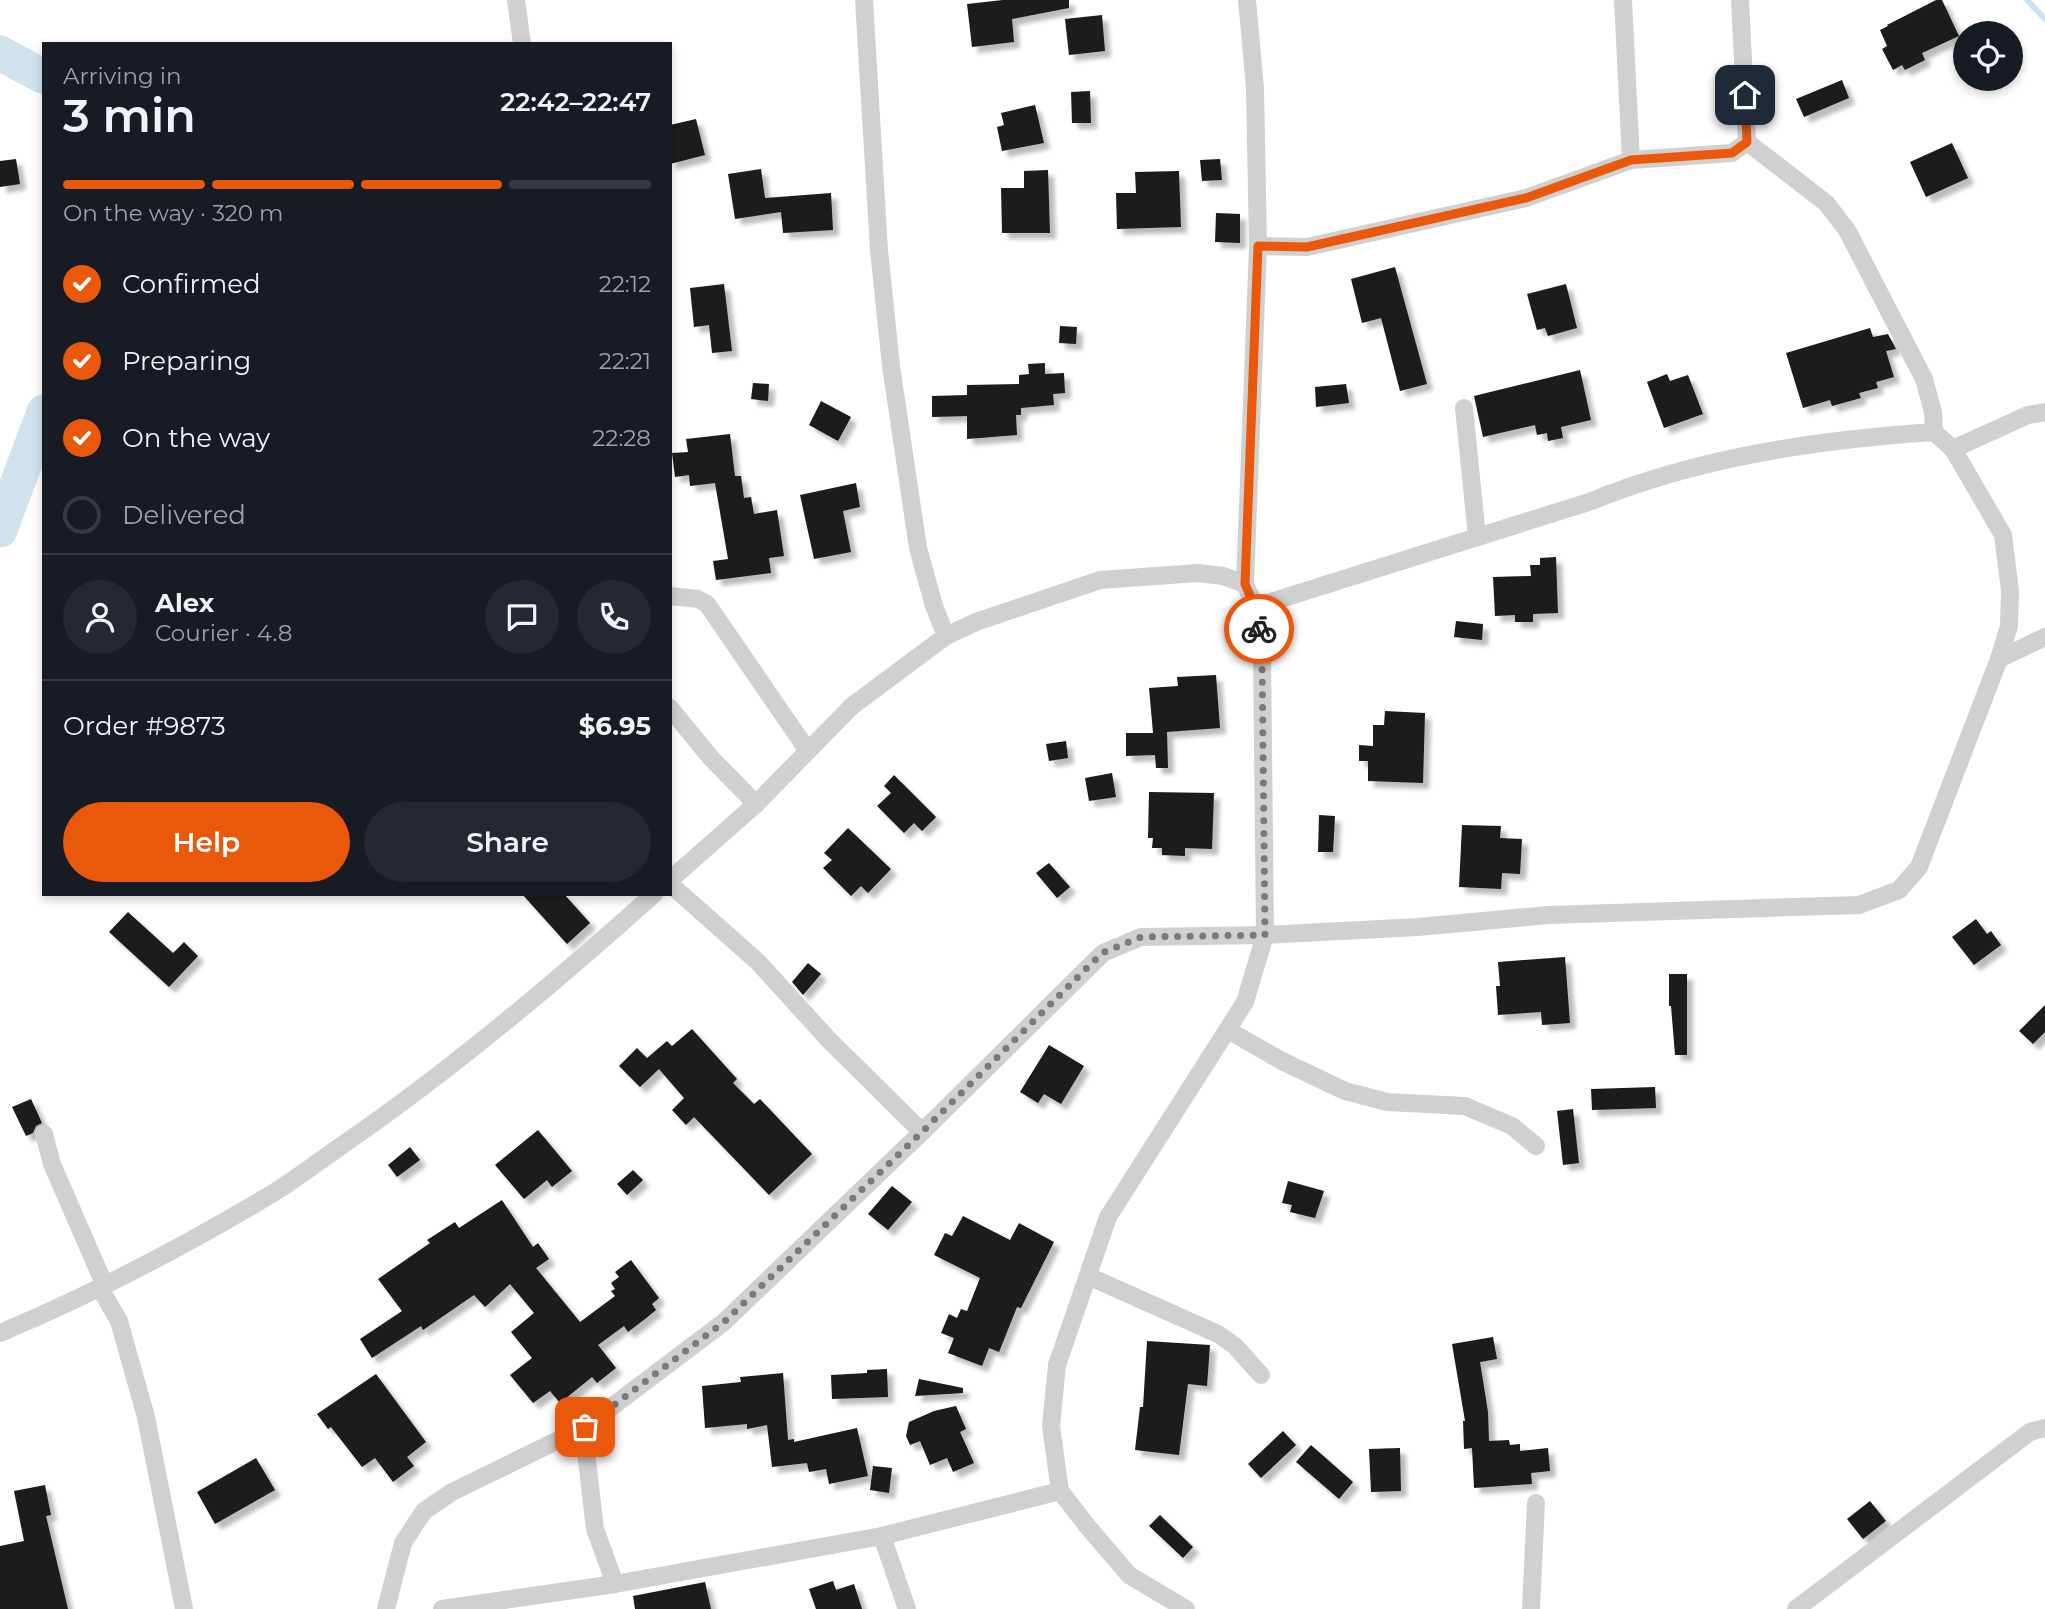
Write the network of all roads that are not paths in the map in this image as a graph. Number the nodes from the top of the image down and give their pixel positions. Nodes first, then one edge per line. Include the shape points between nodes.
1 (516, 0) edge
2 (864, 0) edge
3 (1247, 0) edge
4 (1623, 0) edge
5 (1740, 0) edge
6 (522, 42) edge
7 (1747, 142) junction
8 (1631, 160) junction
9 (1258, 246) junction
10 (1464, 408) dead end
11 (2045, 412) edge
12 (1934, 432) junction
13 (1954, 449) junction
14 (1477, 537) junction
15 (1245, 584) junction
16 (672, 596) edge
17 (1255, 607) junction
18 (946, 636) junction
19 (2045, 637) edge
20 (1999, 659) junction
21 (672, 710) edge
22 (808, 751) junction
23 (756, 804) junction
24 (672, 880) edge
25 (672, 884) edge
26 (652, 896) edge
27 (1265, 935) junction
28 (1228, 1030) junction
29 (922, 1132) junction
30 (44, 1135) dead end
31 (1536, 1146) dead end
32 (1088, 1276) junction
33 (102, 1287) junction
34 (0, 1333) edge
35 (1261, 1375) dead end
36 (585, 1427) junction
37 (2045, 1428) edge
38 (1060, 1491) junction
39 (1536, 1503) dead end
40 (882, 1536) junction
41 (615, 1584) junction
42 (184, 1609) edge
43 (386, 1609) edge
44 (442, 1609) edge
45 (907, 1609) edge
46 (1186, 1609) edge
47 (1531, 1609) edge
48 (1796, 1609) edge

1 - 6 street
2 - 18 street via 878,250 891,366 918,548
3 - 9 street via 1255,88
4 - 8 street
5 - 7 street
7 - 8 street via 1732,153
7 - 12 street via 1826,203 1847,230 1924,379
8 - 9 street via 1526,198 1307,247
9 - 15 street
10 - 14 street
11 - 13 street via 2028,415
12 - 13 street
12 - 14 street via 1859,437 1735,456 1630,485
13 - 20 street via 2003,535 2009,626
14 - 17 street
15 - 17 street
15 - 18 street via 1199,573 1100,580
16 - 22 street via 707,604
17 - 27 street via 1262,651
18 - 22 street via 852,706
19 - 20 street
20 - 27 street via 1919,867 1899,890 1859,905 1549,915
21 - 23 street
22 - 23 street
23 - 24 street
25 - 29 street via 758,962
26 - 33 street via 488,1038 412,1097 271,1195
27 - 28 street via 1245,1002
27 - 29 street via 1141,937 1102,953
28 - 31 street via 1345,1091 1387,1102 1465,1106 1512,1126
28 - 32 street via 1108,1217
29 - 36 street via 724,1322
30 - 33 street
32 - 35 street via 1218,1334
32 - 38 street via 1057,1365 1051,1426
33 - 34 street
33 - 42 street via 119,1321 146,1417
36 - 41 street via 595,1529
36 - 43 street via 452,1492 424,1511 403,1543
37 - 48 street via 2030,1432
38 - 40 street
38 - 46 street via 1129,1575
39 - 47 street
40 - 41 street
40 - 45 street
41 - 44 street

